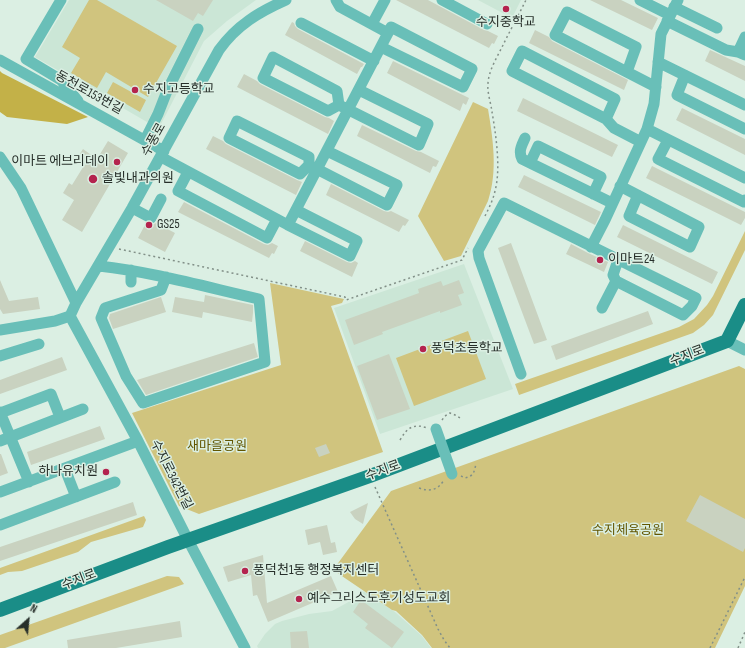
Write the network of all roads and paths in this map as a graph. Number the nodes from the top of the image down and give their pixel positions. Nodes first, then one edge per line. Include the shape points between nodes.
1 (61, 0) edge
2 (286, 0) edge
3 (336, 0) edge
4 (385, 0) edge
5 (442, 0) edge
6 (526, 0) edge
7 (640, 0) edge
8 (651, 3) edge
9 (672, 11) edge
10 (301, 23) dead end
11 (372, 24) junction
12 (487, 24) dead end
13 (717, 28) dead end
14 (198, 29) dead end
15 (388, 33) junction
16 (745, 37) edge
17 (381, 47) junction
18 (741, 54) edge
19 (0, 60) edge
20 (374, 61) junction
21 (658, 62) junction
22 (627, 72) junction
23 (685, 75) junction
24 (656, 87) junction
25 (359, 90) junction
26 (81, 105) junction
27 (745, 105) edge
28 (344, 108) junction
29 (606, 119) junction
30 (647, 129) junction
31 (745, 129) edge
32 (526, 138) dead end
33 (145, 140) junction
34 (668, 140) junction
35 (641, 142) junction
36 (327, 151) junction
37 (162, 154) junction
38 (0, 157) edge
39 (530, 163) junction
40 (313, 167) junction
41 (188, 172) junction
42 (745, 178) edge
43 (620, 186) junction
44 (593, 194) junction
45 (638, 195) junction
46 (161, 199) dead end
47 (745, 200) edge
48 (612, 203) junction
49 (132, 208) junction
50 (296, 210) junction
51 (277, 219) junction
52 (482, 221) dead end
53 (288, 225) junction
54 (110, 247) junction
55 (469, 247) dead end
56 (591, 247) junction
57 (618, 260) junction
58 (99, 266) junction
59 (131, 270) junction
60 (166, 278) junction
61 (616, 281) junction
62 (131, 282) dead end
63 (76, 303) junction
64 (745, 305) edge
65 (602, 308) dead end
66 (70, 316) junction
67 (0, 330) edge
68 (727, 341) junction
69 (39, 344) dead end
70 (745, 350) edge
71 (0, 356) edge
72 (522, 374) dead end
73 (83, 409) dead end
74 (0, 412) edge
75 (60, 417) junction
76 (460, 418) dead end
77 (436, 429) junction
78 (5, 439) edge
79 (400, 440) dead end
80 (138, 441) junction
81 (476, 464) dead end
82 (65, 469) junction
83 (452, 474) junction
84 (370, 476) junction
85 (29, 482) junction
86 (115, 482) dead end
87 (419, 488) dead end
88 (0, 492) edge
89 (76, 497) junction
90 (0, 525) edge
91 (188, 540) junction
92 (745, 577) edge
93 (0, 610) edge
94 (745, 632) edge
95 (245, 648) edge
96 (450, 648) edge
97 (710, 648) edge
98 (738, 648) edge

1 - 26 street via 26,59 61,80
2 - 37 street, 수풍로 via 248,20 223,44
3 - 11 street via 340,7
4 - 11 street
5 - 12 street
6 - 52 path via 495,61 488,82 496,140 497,182 492,201
7 - 8 street
8 - 9 street
9 - 13 street
9 - 18 street via 726,50
9 - 21 street via 661,34
10 - 20 street
11 - 15 street
14 - 33 street
15 - 17 street
15 - 17 street via 391,27 472,69 463,87
16 - 18 street
17 - 20 street
19 - 26 street, 동천로153번길
20 - 25 street
21 - 23 street
21 - 24 street
22 - 22 street via 555,35 567,12 636,47
22 - 24 street
23 - 27 street
23 - 31 street via 677,95
24 - 30 street
25 - 28 street
25 - 28 street via 428,124 419,145
26 - 33 street, 동천로153번길
28 - 28 street via 337,91 273,58 262,78 328,112
28 - 36 street
29 - 29 street via 512,71 522,51 615,98
29 - 35 street via 614,128
30 - 34 street
30 - 35 street
32 - 39 street via 520,155
33 - 37 street, 동천로153번길
34 - 42 street
34 - 47 street via 658,159 744,202
35 - 43 street
36 - 40 street
36 - 40 street via 397,185 388,205
37 - 41 street, 동천로153번길
37 - 49 street, 수풍로
38 - 63 street via 21,188
39 - 44 street
39 - 44 street via 538,146 601,177
40 - 40 street via 309,157 237,120 229,138 300,174
40 - 50 street
41 - 51 street, 동천로153번길
41 - 51 street via 178,191 267,238
43 - 45 street
43 - 48 street
44 - 48 street
45 - 45 street via 629,216 690,247 699,227
46 - 49 street via 151,218
48 - 56 street
49 - 54 street, 수풍로
50 - 53 street
50 - 53 street, 동천로153번길 via 357,241 350,256
51 - 53 street, 동천로153번길
54 - 55 path via 346,297 346,300 462,260
54 - 58 street, 수풍로
56 - 57 street
56 - 72 street via 504,203 478,251
57 - 61 street via 613,275
57 - 61 street via 696,298 683,315
58 - 59 street
58 - 63 street, 수풍로
59 - 60 street
59 - 62 street
60 - 60 street via 259,299 266,362 143,403 126,376 101,318 105,308 162,290
61 - 65 street
63 - 66 street, 수풍로
64 - 68 main road
66 - 67 street
66 - 80 street, 수지로342번길
68 - 70 street
68 - 84 main road, 수지로
69 - 71 street
73 - 75 street
74 - 75 street via 51,394
74 - 78 street
75 - 78 street
76 - 77 path via 450,413
77 - 79 path via 415,426 404,432
77 - 83 street, bridge
78 - 85 street
80 - 82 street
80 - 91 street, 수지로342번길
81 - 83 path via 470,477
82 - 85 street
82 - 89 street
83 - 87 path via 436,489
84 - 91 main road, 수지로
84 - 96 path via 438,629
85 - 88 street
86 - 89 street
89 - 90 street
91 - 93 main road, 수지로
91 - 95 street, 수지로342번길
92 - 97 path
94 - 98 path

